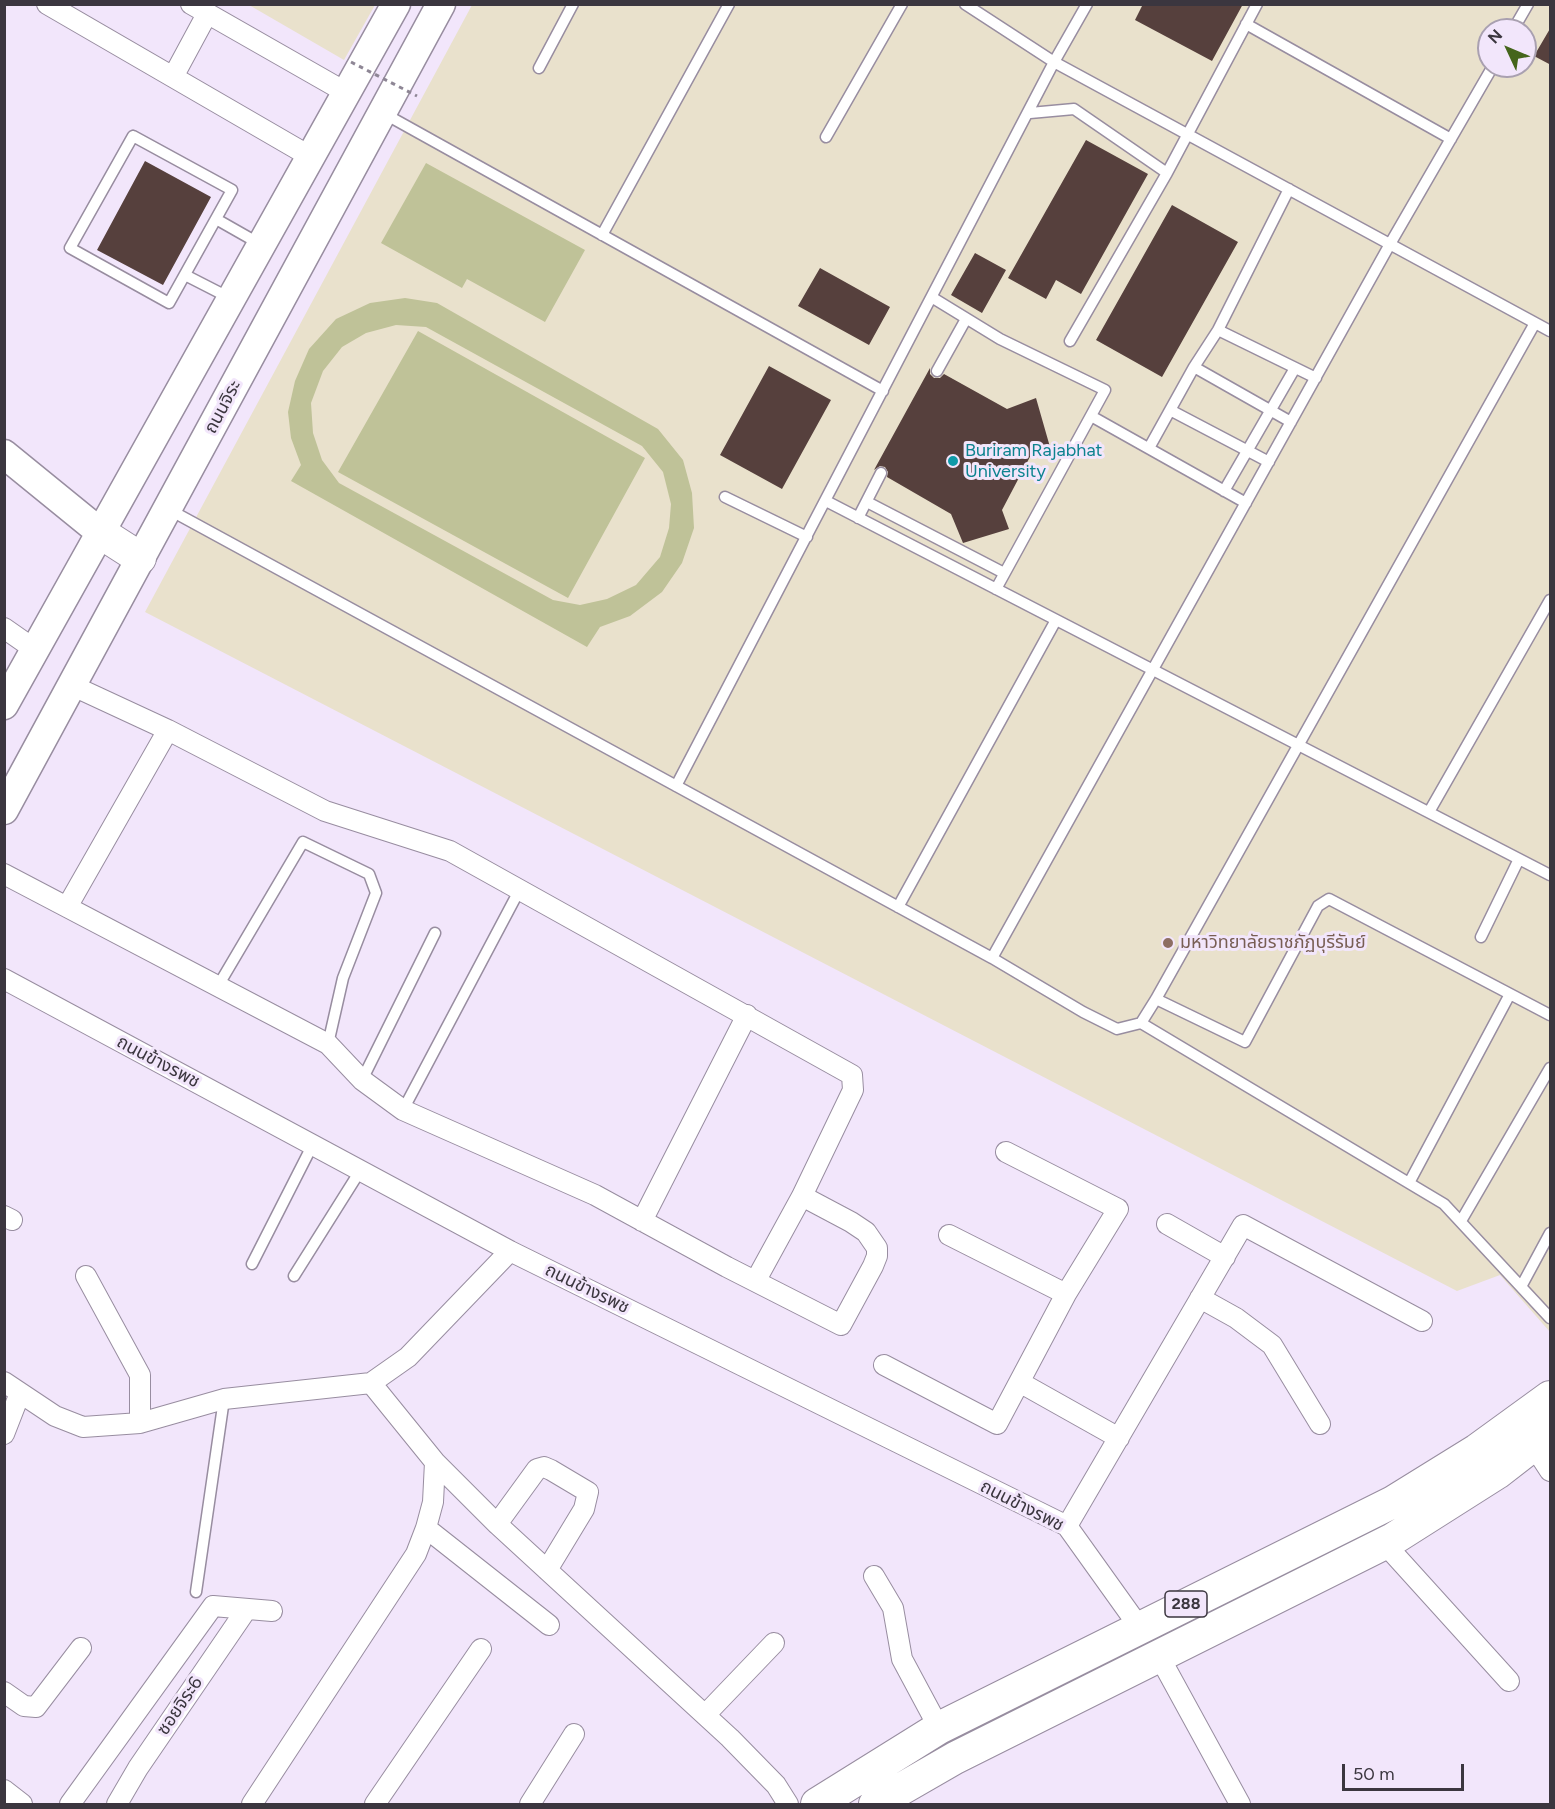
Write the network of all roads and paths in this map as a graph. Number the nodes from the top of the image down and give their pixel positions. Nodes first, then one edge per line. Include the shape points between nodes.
1 (396, 4) edge
2 (441, 4) edge
3 (573, 4) edge
4 (729, 4) edge
5 (902, 4) edge
6 (965, 4) edge
7 (1087, 4) edge
8 (1257, 4) edge
9 (1528, 4) edge
10 (54, 6) edge
11 (199, 9) edge
12 (1520, 18) edge
13 (1246, 24) junction
14 (351, 62) dead end
15 (1054, 62) junction
16 (539, 68) dead end
17 (173, 77) junction
18 (1486, 78) edge
19 (347, 93) junction
20 (417, 96) dead end
21 (382, 113) junction
22 (1030, 113) junction
23 (1185, 134) junction
24 (826, 136) dead end
25 (1451, 139) junction
26 (311, 157) junction
27 (1167, 172) junction
28 (1289, 189) junction
29 (216, 219) junction
30 (602, 235) junction
31 (1390, 244) junction
32 (262, 245) junction
33 (184, 275) junction
34 (933, 298) junction
35 (232, 299) junction
36 (966, 319) junction
37 (1535, 323) junction
38 (1218, 330) junction
39 (1551, 331) edge
40 (1070, 341) dead end
41 (1194, 367) junction
42 (1296, 368) junction
43 (937, 371) dead end
44 (1316, 378) junction
45 (883, 392) junction
46 (1170, 410) junction
47 (1271, 411) junction
48 (1091, 416) junction
49 (1291, 422) junction
50 (1149, 448) junction
51 (1247, 451) junction
52 (4, 454) edge
53 (1269, 462) junction
54 (880, 473) dead end
55 (1224, 491) junction
56 (725, 498) dead end
57 (826, 501) junction
58 (867, 502) junction
59 (1246, 503) junction
60 (168, 509) junction
61 (858, 518) junction
62 (101, 533) junction
63 (807, 537) junction
64 (140, 558) junction
65 (1004, 573) junction
66 (996, 589) junction
67 (1551, 600) edge
68 (1056, 620) junction
69 (4, 628) edge
70 (34, 649) junction
71 (1152, 670) junction
72 (71, 685) junction
73 (4, 705) edge
74 (168, 730) junction
75 (1300, 746) junction
76 (676, 786) junction
77 (4, 810) edge
78 (1429, 812) junction
79 (1519, 859) junction
80 (1551, 860) edge
81 (1547, 873) edge
82 (4, 874) edge
83 (520, 889) junction
84 (67, 907) junction
85 (898, 907) junction
86 (435, 933) dead end
87 (1481, 937) dead end
88 (992, 958) junction
89 (4, 979) edge
90 (218, 986) junction
91 (1510, 994) junction
92 (1156, 999) junction
93 (747, 1015) junction
94 (1551, 1015) edge
95 (1141, 1023) junction
96 (328, 1044) junction
97 (1551, 1068) edge
98 (362, 1080) junction
99 (404, 1110) junction
100 (312, 1146) junction
101 (1006, 1152) dead end
102 (360, 1171) junction
103 (1409, 1183) junction
104 (802, 1196) junction
105 (642, 1221) junction
106 (1461, 1221) junction
107 (1167, 1224) dead end
108 (1551, 1233) edge
109 (949, 1235) dead end
110 (510, 1251) junction
111 (1225, 1257) junction
112 (252, 1264) dead end
113 (86, 1276) dead end
114 (294, 1276) dead end
115 (756, 1280) junction
116 (1522, 1284) junction
117 (1066, 1294) junction
118 (1200, 1298) junction
119 (1551, 1318) edge
120 (1422, 1321) dead end
121 (884, 1365) dead end
122 (371, 1383) junction
123 (1021, 1383) junction
124 (12, 1388) edge
125 (1551, 1397) edge
126 (224, 1399) junction
127 (140, 1424) junction
128 (1320, 1424) dead end
129 (4, 1434) edge
130 (1119, 1437) junction
131 (1542, 1439) edge
132 (435, 1462) junction
133 (1551, 1471) edge
134 (497, 1524) junction
135 (1067, 1526) junction
136 (426, 1528) junction
137 (1384, 1543) junction
138 (547, 1570) junction
139 (874, 1576) dead end
140 (196, 1592) dead end
141 (246, 1610) junction
142 (272, 1611) dead end
143 (549, 1625) dead end
144 (1140, 1628) junction
145 (774, 1644) dead end
146 (81, 1648) dead end
147 (481, 1649) dead end
148 (1159, 1656) junction
149 (1509, 1681) dead end
150 (4, 1692) edge
151 (705, 1715) junction
152 (939, 1728) junction
153 (574, 1734) dead end
154 (4, 1790) edge
155 (22, 1804) edge
156 (70, 1804) edge
157 (117, 1804) edge
158 (252, 1804) edge
159 (375, 1804) edge
160 (530, 1804) edge
161 (788, 1804) edge
162 (817, 1804) edge
163 (875, 1804) edge
164 (1240, 1804) edge

1 - 19 main road
2 - 21 main road, ถนนจิระ
3 - 16 lane
4 - 30 lane
5 - 24 lane
6 - 15 lane
7 - 15 lane
8 - 13 lane
9 - 12 lane
10 - 17 street
11 - 17 street
11 - 19 street
13 - 23 lane
13 - 25 lane
14 - 20 path, bridge
15 - 22 lane
15 - 23 lane
17 - 26 street
18 - 25 lane
19 - 26 main road
21 - 30 lane
21 - 60 main road, ถนนจิระ
22 - 27 lane via 1074,109
22 - 34 lane
23 - 27 lane
23 - 28 lane
25 - 31 lane
26 - 32 main road
27 - 40 lane
28 - 31 lane
28 - 38 lane
29 - 32 lane
29 - 33 lane
29 - 33 lane via 232,190 133,136 70,248 170,303
30 - 45 lane
31 - 37 lane
31 - 44 lane
32 - 35 main road
33 - 35 lane
34 - 36 lane
34 - 45 lane
35 - 62 main road
36 - 43 lane
36 - 48 lane via 1105,390
37 - 39 lane
37 - 75 lane
38 - 41 lane
38 - 42 lane
41 - 46 lane
41 - 47 lane
42 - 44 lane
42 - 47 lane
44 - 49 lane
45 - 57 lane
46 - 50 lane
46 - 51 lane
47 - 49 lane
47 - 51 lane
48 - 50 lane
48 - 65 lane
49 - 53 lane
50 - 55 lane
51 - 53 lane
51 - 55 lane
52 - 62 main road
53 - 59 lane
54 - 58 lane
55 - 59 lane
56 - 63 lane
57 - 61 lane
57 - 63 lane
58 - 61 lane
58 - 65 lane
59 - 71 lane
60 - 64 main road, ถนนจิระ
60 - 76 lane
61 - 66 lane
62 - 64 main road
62 - 70 main road
63 - 76 lane
64 - 72 main road, ถนนจิระ
65 - 66 lane
66 - 68 lane
67 - 78 lane
68 - 71 lane
68 - 85 lane
69 - 70 street
70 - 73 main road
71 - 75 lane
71 - 88 lane
72 - 74 street
72 - 77 main road, ถนนจิระ
74 - 83 street via 325,811 450,851
74 - 84 street
75 - 78 lane
75 - 92 lane
76 - 85 lane
78 - 79 lane
79 - 81 lane
79 - 87 lane
80 - 81 lane
82 - 84 street
83 - 93 street
83 - 99 lane
84 - 90 street
85 - 88 lane
86 - 98 lane
88 - 95 lane via 1117,1029
89 - 100 street, ถนนข้างรพช
90 - 96 street
90 - 96 lane via 303,842 369,874 376,892 343,978
91 - 92 lane via 1329,899 1318,906 1245,1042
91 - 94 lane
91 - 103 lane
92 - 95 lane
93 - 104 street via 852,1075 853,1090
93 - 105 street
95 - 103 lane
96 - 98 street
97 - 106 lane
98 - 99 street
99 - 105 street via 595,1195
100 - 102 street, ถนนข้างรพช
100 - 112 lane
101 - 117 street via 1118,1209
102 - 110 street, ถนนข้างรพช
102 - 114 lane
103 - 106 lane via 1444,1204
104 - 115 street
104 - 115 street via 866,1232 877,1248 873,1266 841,1325
105 - 115 street
106 - 116 lane
107 - 111 street
108 - 116 lane
109 - 117 street
110 - 122 street via 408,1357
110 - 135 street, ถนนข้างรพช
111 - 118 street
111 - 120 street via 1243,1225
113 - 127 street via 140,1375
116 - 119 lane
117 - 123 street
118 - 128 street via 1272,1345
118 - 130 street
121 - 123 street via 997,1424
122 - 126 street
122 - 132 street
123 - 130 street
124 - 127 street via 55,1416 83,1427
124 - 129 street
125 - 144 main road, 288 via 1477,1450 1393,1502
126 - 127 street
126 - 140 lane
130 - 135 street
131 - 133 street
131 - 137 main road, 288 via 1497,1473
132 - 134 street
132 - 136 street via 433,1502
134 - 138 street
134 - 138 street via 537,1469 551,1470 588,1492 584,1509
135 - 144 street, ถนนข้างรพช
136 - 143 street
136 - 158 street via 416,1554
137 - 148 main road, 288
137 - 149 street
138 - 151 street
139 - 152 street via 893,1608 902,1659
141 - 142 street
141 - 156 street via 213,1606
141 - 157 street, ซอยจิระ6
144 - 148 main road
144 - 152 main road, 288
145 - 151 street
146 - 150 street via 36,1707 29,1709
147 - 159 street
148 - 163 main road, 288 via 955,1758
148 - 164 street
151 - 161 street via 776,1785
152 - 162 main road, 288
153 - 160 street
154 - 155 street

